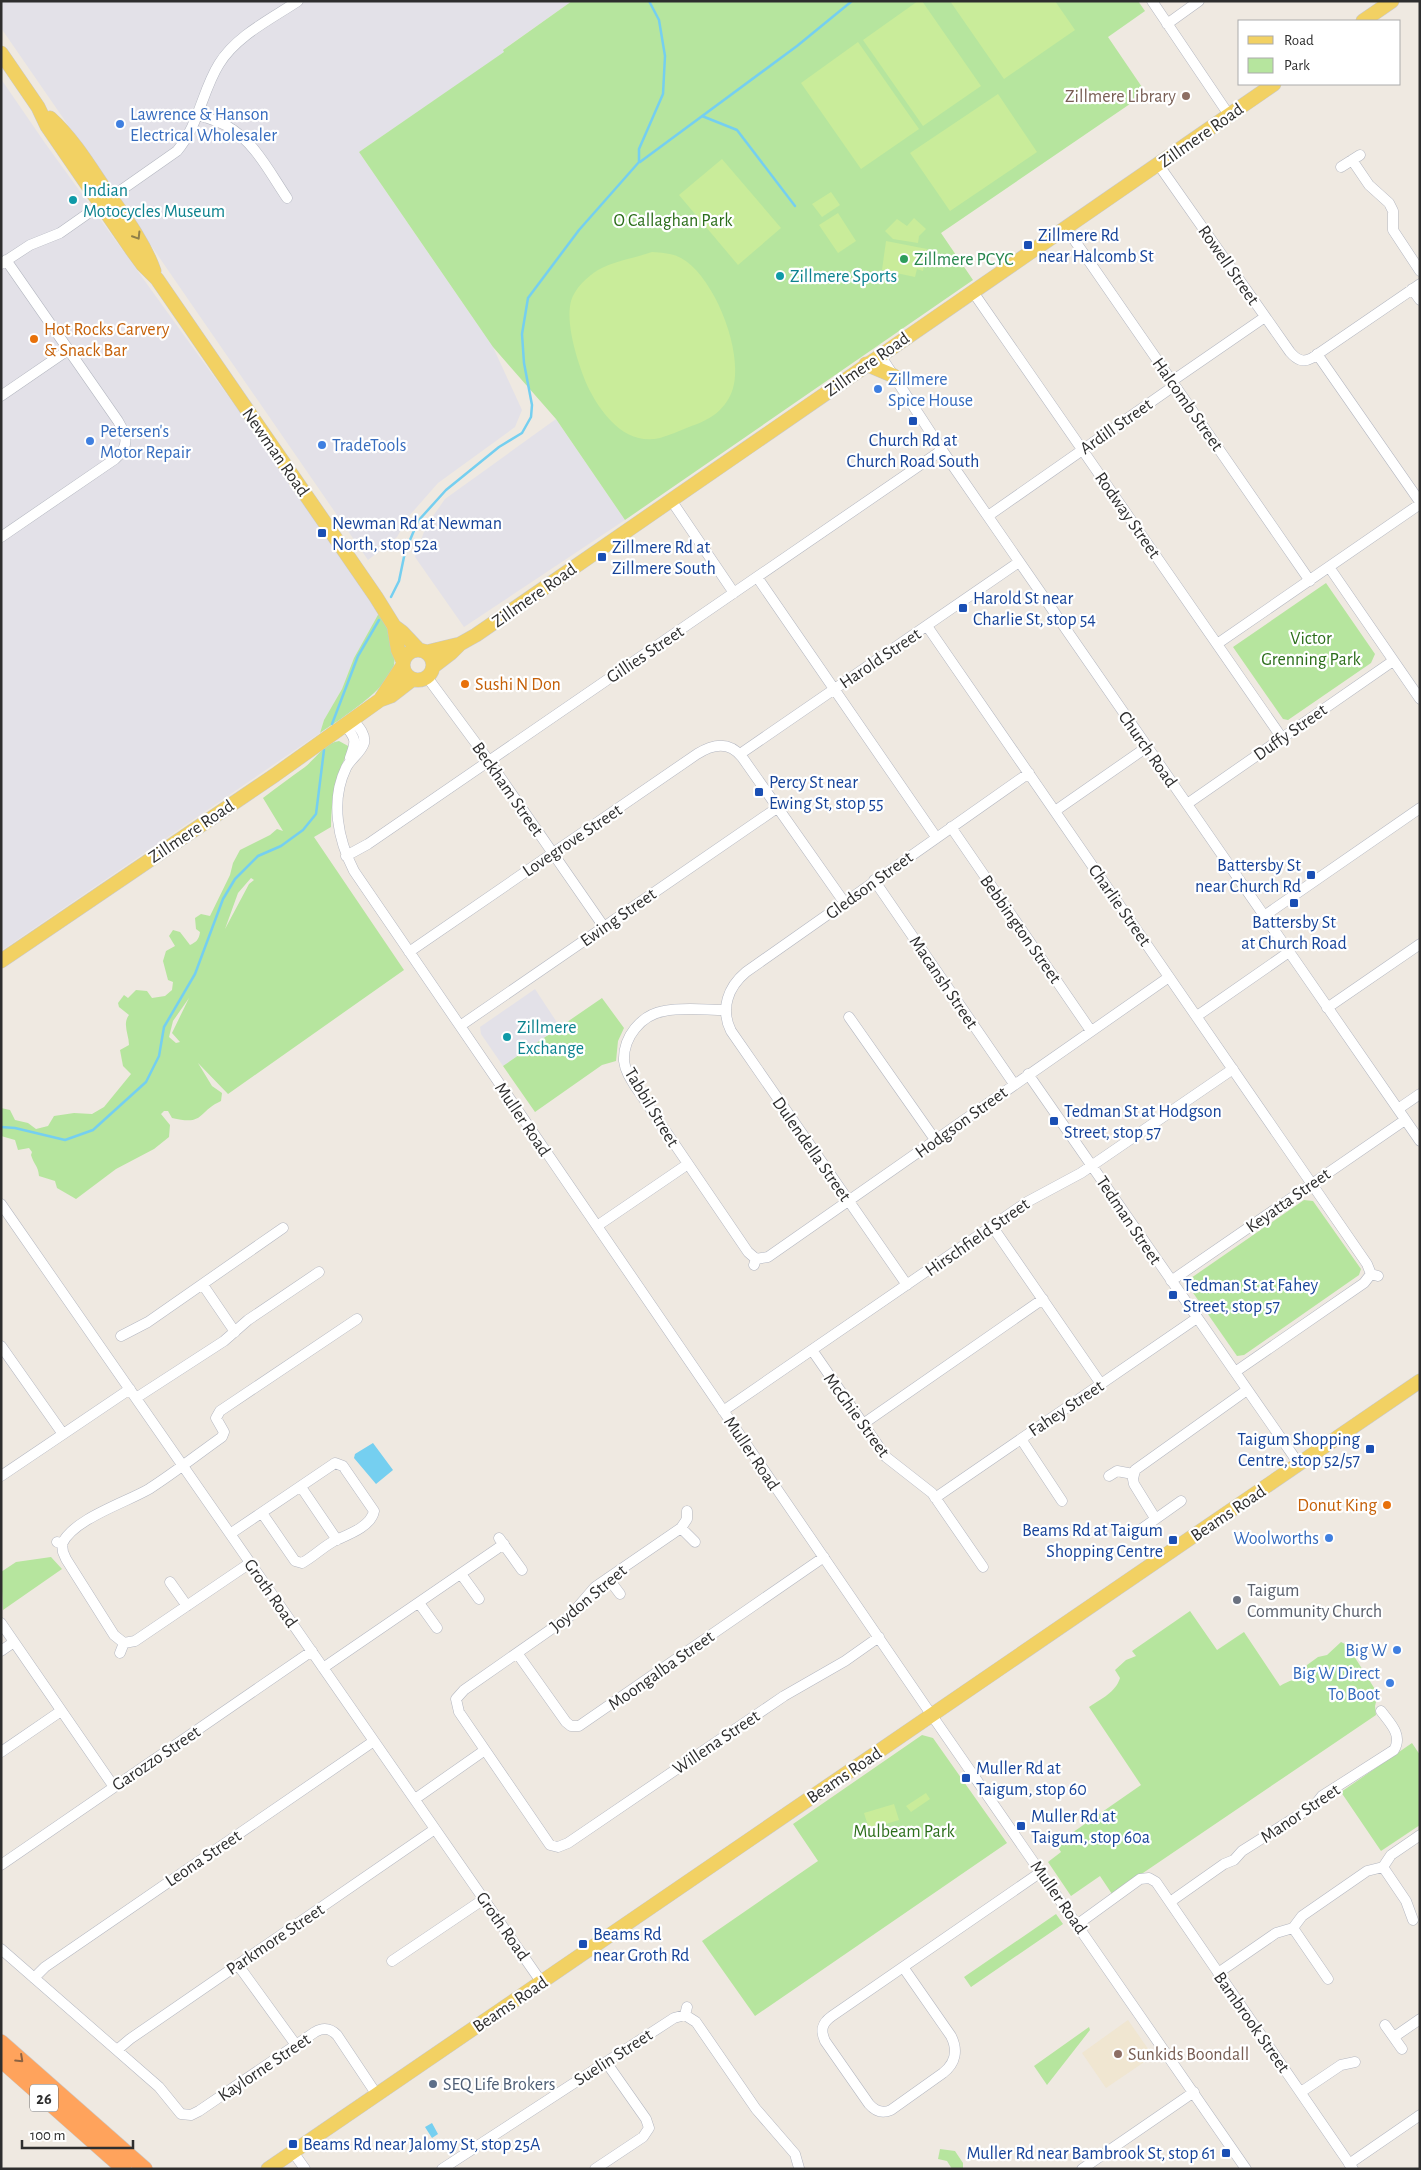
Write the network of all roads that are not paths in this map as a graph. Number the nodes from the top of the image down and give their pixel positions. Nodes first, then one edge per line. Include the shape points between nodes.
1 (298, 1) edge
2 (1152, 1) edge
3 (1199, 1) edge
4 (1392, 1) edge
5 (1364, 20) edge
6 (1167, 24) junction
7 (1, 53) edge
8 (1273, 85) edge
9 (198, 115) junction
10 (1229, 115) junction
11 (1158, 164) junction
12 (1341, 167) dead end
13 (287, 198) dead end
14 (106, 201) junction
15 (1066, 228) junction
16 (4, 262) edge
17 (1420, 271) edge
18 (1416, 286) edge
19 (974, 292) junction
20 (1420, 300) edge
21 (1265, 317) junction
22 (68, 350) junction
23 (1317, 354) junction
24 (880, 355) junction
25 (866, 364) junction
26 (894, 376) junction
27 (1174, 383) junction
28 (1, 396) edge
29 (942, 450) junction
30 (1082, 450) junction
31 (671, 500) junction
32 (1420, 503) edge
33 (988, 516) junction
34 (1, 537) edge
35 (1019, 562) junction
36 (1329, 567) junction
37 (757, 577) junction
38 (1310, 580) junction
39 (734, 593) junction
40 (394, 626) junction
41 (927, 626) junction
42 (460, 644) junction
43 (1217, 644) junction
44 (423, 650) junction
45 (1393, 661) junction
46 (403, 663) junction
47 (431, 671) junction
48 (413, 679) junction
49 (834, 689) junction
50 (1420, 699) edge
51 (380, 700) junction
52 (349, 722) junction
53 (1282, 738) junction
54 (1147, 748) junction
55 (740, 754) junction
56 (489, 761) junction
57 (1029, 773) junction
58 (1186, 804) junction
59 (777, 808) junction
60 (1420, 808) edge
61 (1055, 812) junction
62 (951, 827) junction
63 (936, 837) junction
64 (552, 853) junction
65 (346, 856) junction
66 (874, 880) junction
67 (844, 902) junction
68 (1264, 916) junction
69 (604, 927) junction
70 (1420, 944) edge
71 (409, 952) junction
72 (1289, 952) junction
73 (1, 961) edge
74 (1170, 977) junction
75 (1328, 1008) junction
76 (726, 1010) junction
77 (1197, 1016) junction
78 (849, 1017) dead end
79 (460, 1026) junction
80 (1092, 1031) junction
81 (1233, 1069) junction
82 (1028, 1074) junction
83 (1014, 1084) junction
84 (1420, 1094) edge
85 (1398, 1110) junction
86 (1405, 1120) junction
87 (936, 1141) junction
88 (1420, 1141) edge
89 (688, 1164) junction
90 (1092, 1166) junction
91 (1312, 1184) junction
92 (848, 1202) junction
93 (1, 1204) edge
94 (597, 1226) junction
95 (992, 1226) junction
96 (283, 1228) dead end
97 (755, 1262) joint
98 (319, 1272) dead end
99 (1171, 1281) junction
100 (203, 1285) junction
101 (906, 1286) junction
102 (1043, 1299) junction
103 (1197, 1318) junction
104 (357, 1319) dead end
105 (235, 1332) junction
106 (121, 1336) dead end
107 (1, 1346) edge
108 (812, 1350) junction
109 (1235, 1372) junction
110 (1420, 1381) edge
111 (1101, 1384) junction
112 (130, 1389) junction
113 (1248, 1390) junction
114 (136, 1398) junction
115 (723, 1410) junction
116 (863, 1424) junction
117 (63, 1434) junction
118 (1021, 1438) junction
119 (1299, 1464) junction
120 (182, 1465) junction
121 (1133, 1474) junction
122 (1, 1476) edge
123 (1109, 1476) dead end
124 (301, 1487) junction
125 (935, 1498) junction
126 (1062, 1501) dead end
127 (1181, 1501) dead end
128 (687, 1511) dead end
129 (262, 1513) junction
130 (1155, 1518) junction
131 (681, 1528) junction
132 (1140, 1530) dead end
133 (230, 1534) junction
134 (337, 1540) junction
135 (695, 1542) dead end
136 (824, 1557) junction
137 (250, 1563) junction
138 (983, 1567) dead end
139 (522, 1570) dead end
140 (461, 1574) junction
141 (608, 1578) junction
142 (170, 1582) dead end
143 (620, 1594) dead end
144 (479, 1599) dead end
145 (420, 1603) junction
146 (187, 1606) junction
147 (1, 1623) edge
148 (437, 1628) dead end
149 (879, 1637) junction
150 (14, 1642) junction
151 (1, 1651) edge
152 (312, 1651) junction
153 (517, 1653) junction
154 (323, 1668) junction
155 (61, 1711) junction
156 (1382, 1711) dead end
157 (932, 1715) junction
158 (374, 1741) junction
159 (485, 1750) junction
160 (1, 1752) edge
161 (114, 1787) junction
162 (415, 1799) junction
163 (435, 1829) junction
164 (1420, 1835) edge
165 (1, 1864) edge
166 (1383, 1867) junction
167 (1041, 1872) junction
168 (484, 1899) junction
169 (1170, 1902) junction
170 (1412, 1920) dead end
171 (1078, 1924) junction
172 (1292, 1928) junction
173 (1, 1949) edge
174 (392, 1961) dead end
175 (238, 1965) junction
176 (902, 1967) junction
177 (1218, 1973) junction
178 (34, 1978) junction
179 (1328, 1979) dead end
180 (542, 1983) junction
181 (1420, 2019) edge
182 (1385, 2025) dead end
183 (1394, 2037) junction
184 (1, 2042) edge
185 (296, 2045) junction
186 (1402, 2049) dead end
187 (117, 2050) junction
188 (1, 2060) edge
189 (606, 2062) junction
190 (1355, 2062) dead end
191 (1194, 2092) junction
192 (1301, 2092) junction
193 (377, 2095) junction
194 (1420, 2115) edge
195 (293, 2152) junction
196 (1351, 2166) edge
197 (800, 2168) dead end
198 (124, 2169) edge
199 (145, 2169) edge
200 (268, 2169) edge
201 (305, 2169) edge
202 (442, 2169) edge
203 (595, 2169) edge
204 (1082, 2169) edge
205 (1246, 2169) edge

1 - 9 street via 228,51 214,73
2 - 6 street
3 - 6 street
4 - 5 main road
6 - 10 street
7 - 14 main road, Newman Road via 38,107 72,143
8 - 10 main road, Zillmere Road
9 - 13 street via 228,127 244,138
9 - 14 street via 178,151
10 - 11 main road, Zillmere Road
11 - 15 main road, Zillmere Road
11 - 21 street, Rowell Street
12 - 17 street via 1356,157 1369,185 1389,203 1393,230
14 - 16 street via 55,236 30,245
14 - 40 main road, Newman Road via 142,244 157,279
15 - 19 main road, Zillmere Road
15 - 27 street, Halcomb Street
16 - 22 street
18 - 20 street
18 - 23 street
19 - 24 main road, Zillmere Road
19 - 30 street, Rodway Street
21 - 23 street, Rowell Street via 1293,356 1304,361
21 - 27 street, Ardill Street
22 - 28 street
22 - 34 street via 123,430 126,446 115,459
23 - 32 street
24 - 25 main road, Zillmere Road
24 - 26 street, Church Road
25 - 26 main road
25 - 31 main road, Zillmere Road
26 - 29 street, Church Road
27 - 30 street, Ardill Street via 1172,388
27 - 38 street, Halcomb Street
29 - 33 street, Church Road
29 - 37 street, Gillies Street
30 - 33 street, Ardill Street
30 - 43 street, Rodway Street
31 - 39 street
31 - 42 main road, Zillmere Road
32 - 36 street
33 - 35 street, Church Road
35 - 41 street, Harold Street
35 - 54 street, Church Road
36 - 38 street
36 - 45 street
37 - 39 street, Gillies Street
37 - 49 street
38 - 43 street
39 - 56 street, Gillies Street
40 - 44 main road, Newman Road
40 - 46 main road, Newman Road
41 - 49 street, Harold Street
41 - 57 street, Charlie Street
42 - 44 main road, Zillmere Road
42 - 47 main road, Zillmere Road
43 - 53 street, Rodway Street
44 - 46 main road via 409,652
44 - 47 main road via 432,658
45 - 50 street
45 - 53 street, Duffy Street
46 - 48 main road via 406,673
46 - 51 main road, Zillmere Road
47 - 48 main road via 423,679
47 - 56 street, Beckham Street
48 - 51 main road, Zillmere Road via 391,696
49 - 55 street, Harold Street
49 - 63 street
51 - 52 main road, Zillmere Road
52 - 65 street, Muller Road via 364,736 364,742 349,762 341,782 338,820
52 - 73 main road, Zillmere Road
53 - 58 street, Duffy Street
54 - 58 street, Church Road
54 - 61 street
55 - 59 street
55 - 64 street, Lovegrove Street via 726,746 706,749
56 - 64 street, Beckham Street
56 - 65 street, Gillies Street
57 - 61 street, Charlie Street
57 - 62 street, Gledson Street
58 - 68 street, Church Road
59 - 67 street
59 - 69 street, Ewing Street
60 - 68 street
61 - 74 street, Charlie Street
62 - 63 street, Gledson Street
62 - 80 street, Bebbington Street
63 - 66 street, Gledson Street
64 - 69 street, Beckham Street
64 - 71 street, Lovegrove Street
65 - 71 street, Muller Road
66 - 67 street, Gledson Street
66 - 83 street, Macansh Street
67 - 76 street, Gledson Street via 741,976 730,991
68 - 72 street, Church Road
69 - 79 street, Ewing Street
70 - 75 street
71 - 79 street, Muller Road
72 - 75 street, Church Road
72 - 77 street
74 - 77 street, Charlie Street
74 - 80 street, Hodgson Street
75 - 85 street, Church Road
76 - 89 street, Tabbil Street via 657,1013 636,1026 626,1045 624,1060 630,1079
76 - 92 street, Dulendella Street via 728,1025
77 - 81 street, Charlie Street
78 - 87 street
79 - 94 street, Muller Road
80 - 82 street, Hodgson Street
81 - 90 street, Hirschfield Street
81 - 91 street, Charlie Street
82 - 83 street, Hodgson Street
82 - 90 street, Tedman Street
83 - 87 street, Hodgson Street
84 - 85 street
85 - 86 street, Church Road
86 - 88 street, Church Road
86 - 91 street, Keyatta Street
87 - 92 street, Hodgson Street
89 - 94 street
89 - 97 street, Tabbil Street
90 - 95 street, Hirschfield Street
90 - 99 street, Tedman Street
91 - 99 street, Keyatta Street
91 - 109 street, Charlie Street via 1374,1275
92 - 97 street, Hodgson Street via 768,1257
92 - 101 street, Dulendella Street
93 - 112 street, Groth Road
94 - 115 street, Muller Road
95 - 101 street, Hirschfield Street
95 - 102 street
96 - 100 street
98 - 105 street
99 - 103 street, Tedman Street
100 - 105 street
100 - 106 street
101 - 108 street, Hirschfield Street
102 - 111 street
102 - 116 street
103 - 109 street, Tedman Street
103 - 111 street, Fahey Street
104 - 120 street via 220,1411 216,1418 223,1436
105 - 114 street
107 - 117 street
108 - 115 street, Hirschfield Street
108 - 116 street, McGhie Street
109 - 113 street, Tedman Street
110 - 119 main road, Beams Road
111 - 118 street, Fahey Street
112 - 114 street, Groth Road
112 - 117 street
113 - 119 street, Tedman Street
113 - 121 street
114 - 120 street, Groth Road
115 - 136 street, Muller Road
116 - 125 street, McGhie Street via 890,1461
117 - 122 street
118 - 125 street, Fahey Street
118 - 126 street
119 - 157 main road, Beams Road
120 - 133 street, Groth Road
120 - 146 street via 151,1488 99,1514 60,1543 122,1648
121 - 123 street via 1116,1471
121 - 130 street via 1134,1484
124 - 129 street
124 - 134 street
124 - 134 street via 331,1464 339,1463 371,1506 374,1514 369,1520
125 - 138 street, McGhie Street
127 - 130 street
128 - 131 street via 687,1519
129 - 133 street
129 - 134 street via 298,1563 303,1563
130 - 132 street
131 - 135 street
131 - 141 street, Joydon Street
133 - 137 street, Groth Road
136 - 149 street, Muller Road
136 - 153 street, Moongalba Street via 580,1726 571,1726 564,1720
137 - 146 street
137 - 152 street, Groth Road
139 - 140 street via 502,1541
140 - 144 street
140 - 145 street
141 - 143 street
141 - 153 street, Joydon Street via 591,1590 570,1616
142 - 146 street
145 - 148 street
145 - 154 street
147 - 150 street
149 - 157 street, Muller Road
149 - 159 street, Willena Street via 784,1696 561,1847 546,1840
150 - 151 street
150 - 155 street
152 - 154 street, Groth Road
152 - 161 street, Garozzo Street
153 - 159 street, Joydon Street via 456,1699 457,1709
154 - 158 street, Groth Road
155 - 160 street
155 - 161 street
156 - 169 street, Manor Street via 1398,1736 1394,1750
157 - 167 street, Muller Road
157 - 180 main road, Beams Road
158 - 162 street, Groth Road
158 - 178 street, Leona Street
159 - 162 street
161 - 165 street, Garozzo Street
162 - 163 street, Groth Road
163 - 168 street, Groth Road
163 - 175 street, Parkmore Street
164 - 166 street via 1391,1855
166 - 170 street via 1406,1901
166 - 172 street via 1367,1871 1302,1916
167 - 171 street, Muller Road
167 - 176 street
168 - 174 street
168 - 180 street, Groth Road
169 - 171 street, Bambrook Street via 1156,1882 1149,1878 1138,1881
169 - 177 street, Bambrook Street
171 - 191 street, Muller Road
172 - 177 street via 1276,1933
172 - 179 street
173 - 178 street
175 - 185 street
175 - 187 street, Parkmore Street
176 - 176 street via 832,2016 822,2029 825,2041 869,2104 883,2112 943,2073 955,2056 956,2046 951,2036
177 - 192 street, Bambrook Street
178 - 187 street
180 - 193 main road, Beams Road
181 - 183 street
182 - 183 street
183 - 186 street
184 -> 199 highway, 26
185 - 187 street, Kaylorne Street via 191,2115 181,2114 159,2087
185 - 193 street, Kaylorne Street via 318,2030 332,2030
188 - 198 highway, 26
189 - 197 street, Suelin Street via 686,2011 756,2109 795,2154
189 - 202 street, Suelin Street
189 - 203 street via 649,2128 643,2137
190 - 192 street via 1341,2065
191 - 204 street
191 - 205 street, Muller Road
192 - 196 street, Bambrook Street
193 - 195 main road, Beams Road
194 - 196 street
195 - 200 main road, Beams Road
195 - 201 street

